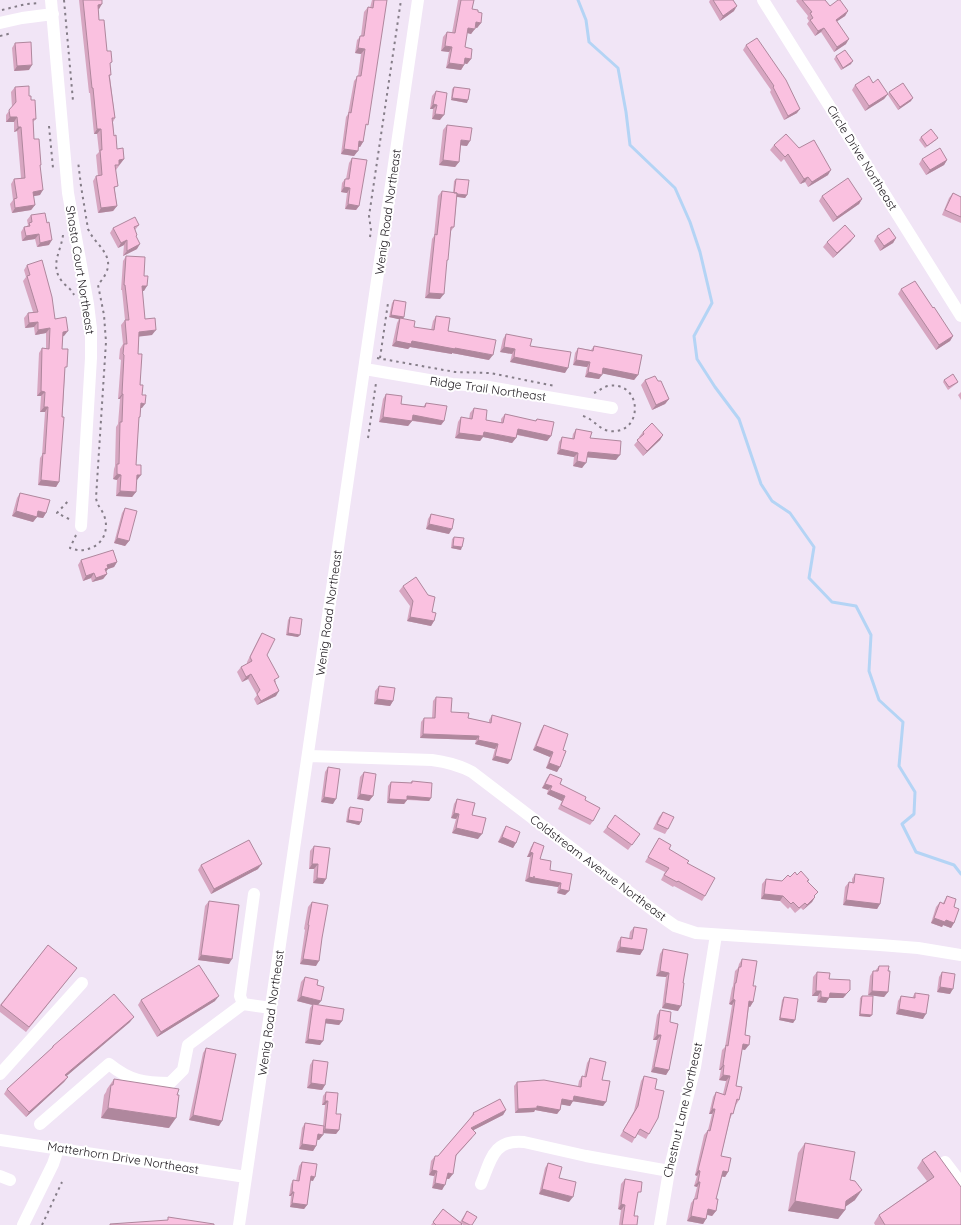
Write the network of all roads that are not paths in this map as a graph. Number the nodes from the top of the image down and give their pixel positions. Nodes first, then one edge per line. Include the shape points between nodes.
1 (51, 0) edge
2 (418, 0) edge
3 (763, 0) edge
4 (53, 14) junction
5 (0, 23) edge
6 (961, 316) edge
7 (365, 369) junction
8 (612, 408) dead end
9 (82, 526) dead end
10 (309, 756) junction
11 (254, 894) dead end
12 (716, 935) junction
13 (961, 955) edge
14 (82, 983) dead end
15 (243, 1004) junction
16 (271, 1008) junction
17 (0, 1074) edge
18 (40, 1124) dead end
19 (0, 1140) edge
20 (58, 1148) junction
21 (945, 1162) edge
22 (669, 1171) junction
23 (246, 1177) junction
24 (481, 1184) dead end
25 (961, 1184) edge
26 (23, 1225) edge
27 (239, 1225) edge
28 (660, 1225) edge

1 - 4 street, Shasta Court Northeast
2 - 7 street, Wenig Road Northeast
3 - 6 street, Circle Drive Northeast
4 - 5 street
4 - 9 street, Shasta Court Northeast via 68,192 91,329
7 - 8 street, Ridge Trail Northeast
7 - 10 street, Wenig Road Northeast
10 - 12 street, Coldstream Avenue Northeast via 432,760 462,767 675,926
10 - 16 street, Wenig Road Northeast
11 - 15 street via 240,996
12 - 13 street, Coldstream Avenue Northeast via 918,948
12 - 22 street, Chestnut Lane Northeast via 695,1067
14 - 17 street
15 - 16 street
15 - 18 street via 188,1045 183,1070 170,1083 134,1080 109,1064
16 - 23 street, Wenig Road Northeast
19 - 20 street, Matterhorn Drive Northeast
20 - 23 street, Matterhorn Drive Northeast
20 - 26 street
21 - 25 street
22 - 24 street via 515,1141 500,1146
22 - 28 street, Chestnut Lane Northeast
23 - 27 street, Wenig Road Northeast

